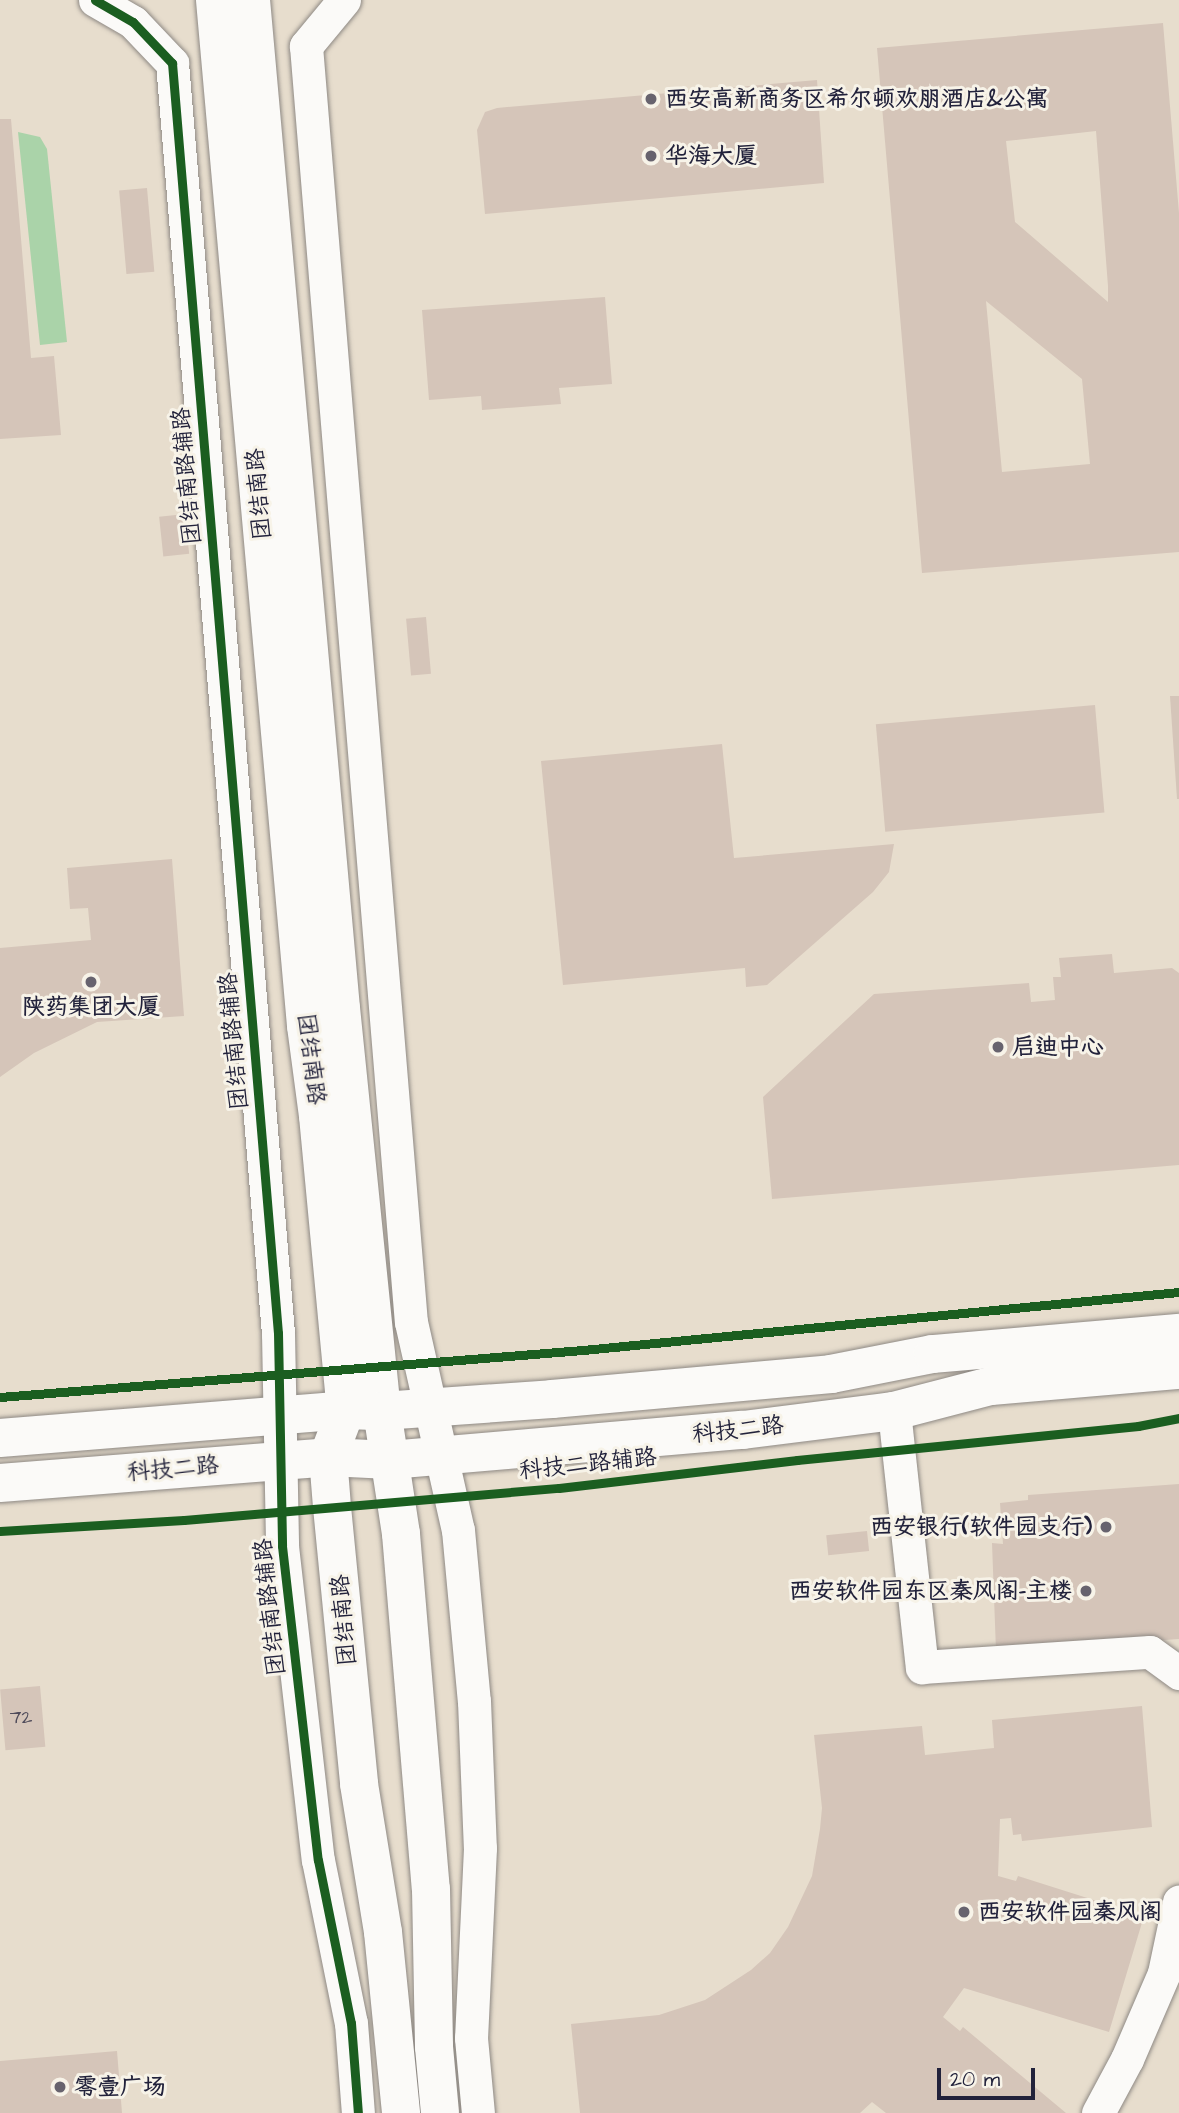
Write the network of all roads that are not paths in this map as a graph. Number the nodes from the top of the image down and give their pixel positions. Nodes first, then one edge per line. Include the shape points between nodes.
1 (95, 0) edge
2 (215, 0) edge
3 (251, 0) edge
4 (344, 0) edge
5 (1179, 1333) edge
6 (1179, 1370) edge
7 (430, 1407) junction
8 (364, 1411) junction
9 (894, 1411) junction
10 (279, 1416) junction
11 (0, 1438) edge
12 (441, 1455) junction
13 (328, 1457) junction
14 (390, 1460) junction
15 (280, 1461) junction
16 (0, 1483) edge
17 (1179, 1673) edge
18 (1179, 1902) edge
19 (358, 2113) edge
20 (401, 2113) edge
21 (440, 2113) edge
22 (478, 2113) edge
23 (1098, 2113) edge

1 - 10 street, 团结南路辅路 via 133,22 172,63 277,1319
2 - 8 main road, 团结南路 via 306,1026
3 - 8 main road, 团结南路 via 341,1008
4 - 7 street via 306,46 411,1322
5 - 7 main road, 科技二路 via 933,1354 831,1374
6 - 9 main road, 科技二路 via 991,1386
7 - 8 main road, 科技二路
7 - 12 street
8 - 10 main road, 科技二路
8 - 13 main road, 团结南路
8 - 14 main road, 团结南路
9 - 12 main road, 科技二路 via 743,1430
9 - 17 street via 922,1667 1150,1652
10 - 11 main road, 科技二路
10 - 15 street, 团结南路辅路
12 - 14 main road, 科技二路
12 - 22 street via 458,1530 474,1701 480,1848 471,2038
13 - 14 main road, 科技二路
13 - 15 main road, 科技二路
13 - 20 main road, 团结南路 via 359,1784 383,1931
14 - 21 main road, 团结南路 via 401,1534 424,1799
15 - 16 main road, 科技二路
15 - 19 street, 团结南路辅路 via 282,1546 318,1860 351,2023
18 - 23 street via 1164,1973

